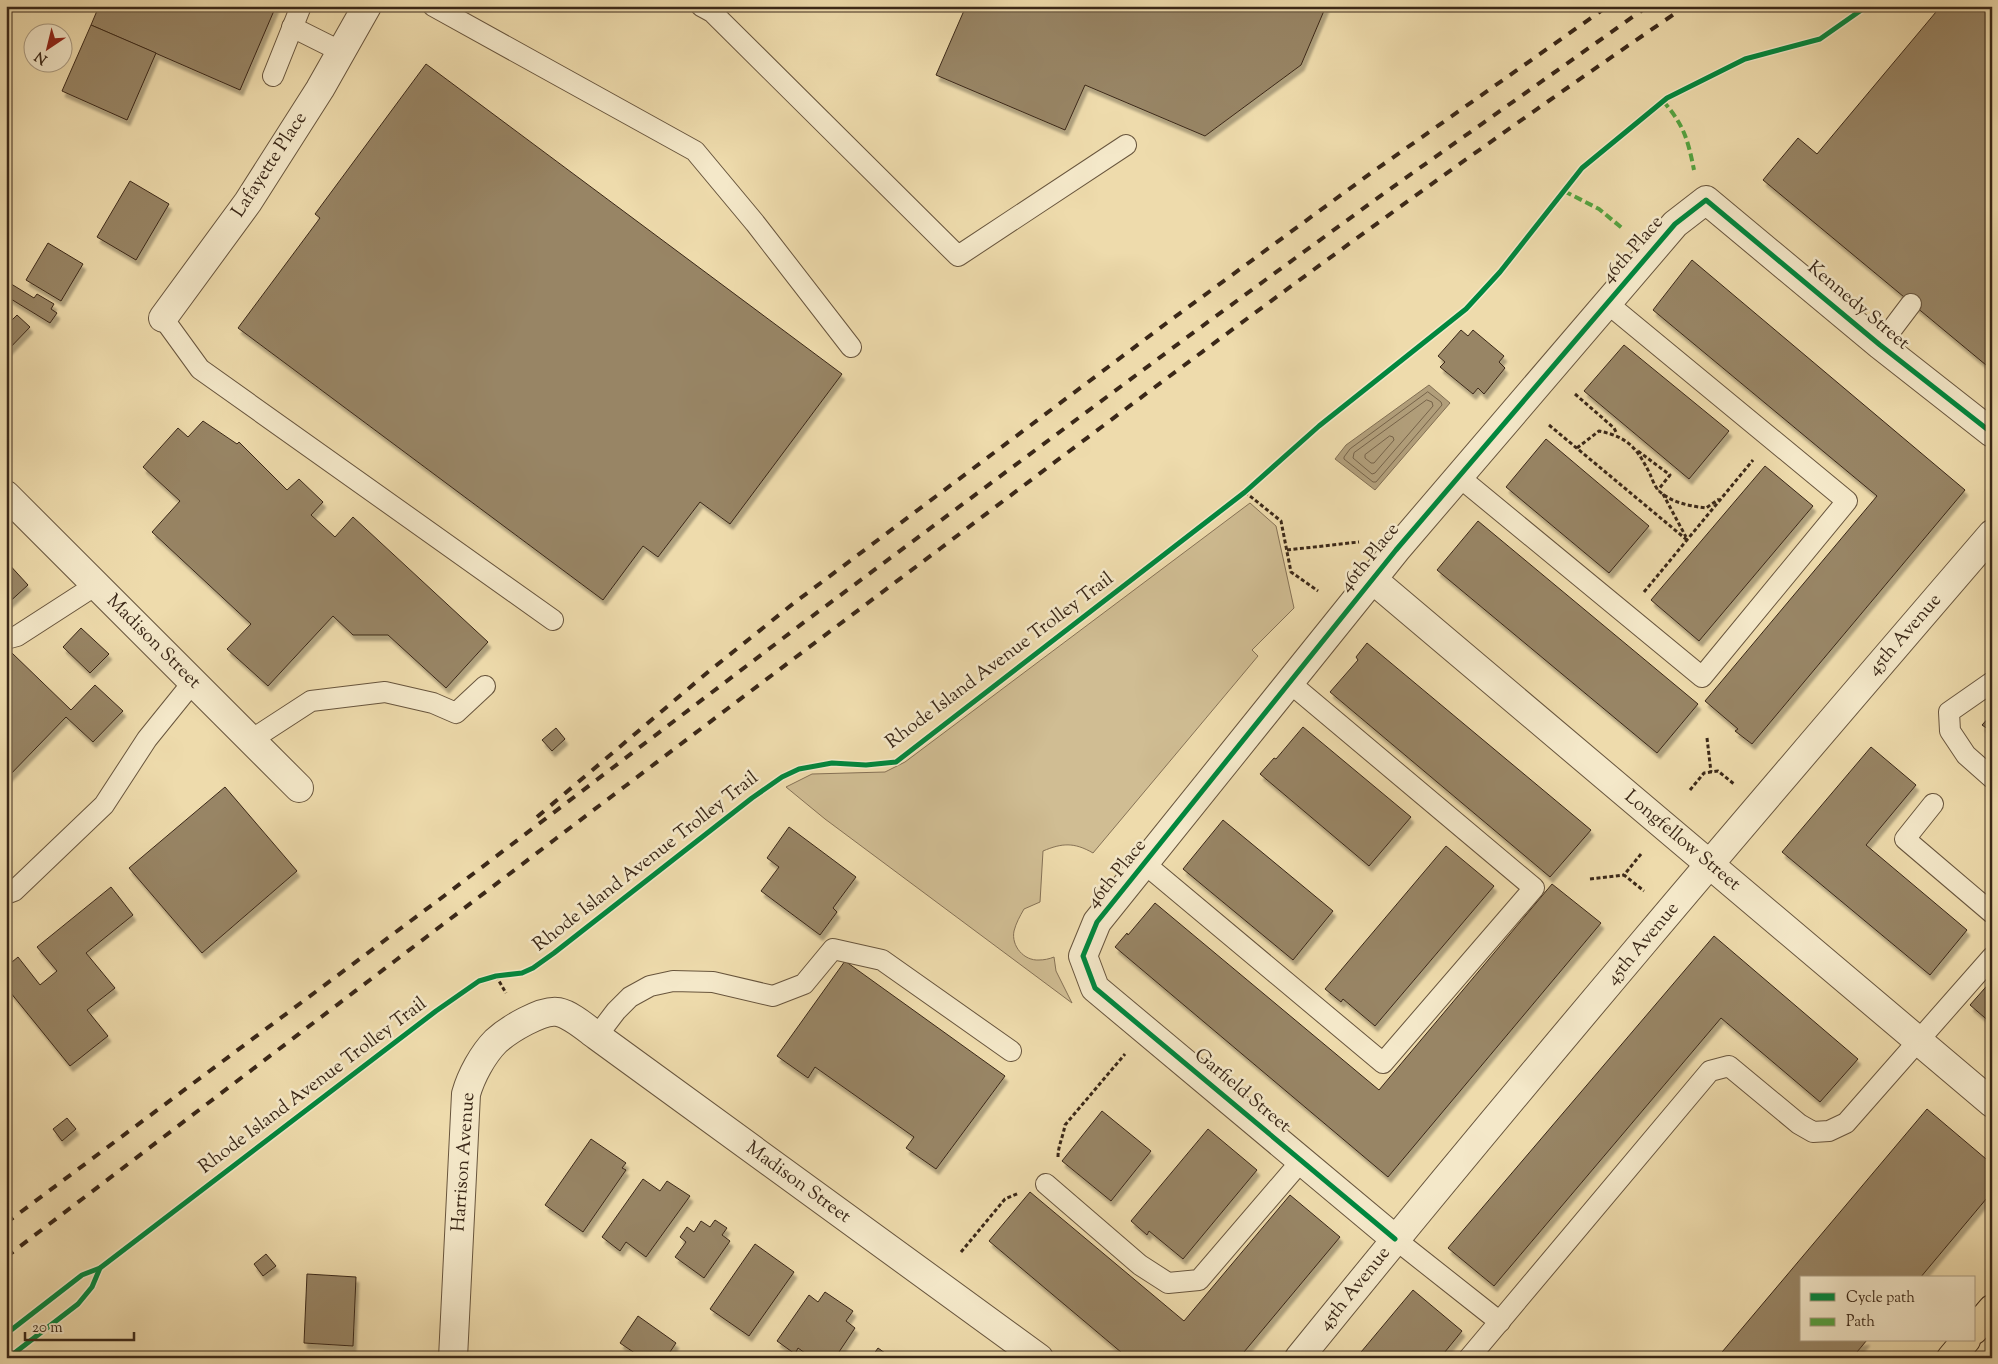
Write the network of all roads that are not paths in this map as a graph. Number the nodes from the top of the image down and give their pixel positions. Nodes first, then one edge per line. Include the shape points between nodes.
1 (301, 6) edge
2 (367, 6) edge
3 (433, 6) edge
4 (701, 6) edge
5 (292, 28) junction
6 (342, 52) junction
7 (273, 76) dead end
8 (1126, 145) dead end
9 (1706, 200) joint
10 (1607, 303) junction
11 (1911, 304) dead end
12 (163, 318) joint
13 (1880, 345) junction
14 (851, 346) dead end
15 (1992, 433) edge
16 (1458, 476) junction
17 (6, 495) edge
18 (1992, 534) edge
19 (1372, 579) junction
20 (96, 585) junction
21 (553, 620) dead end
22 (6, 639) edge
23 (193, 682) junction
24 (1992, 682) edge
25 (1290, 683) junction
26 (485, 686) dead end
27 (251, 740) junction
28 (1992, 778) edge
29 (299, 788) dead end
30 (1933, 804) dead end
31 (1145, 864) junction
32 (1710, 864) junction
33 (6, 894) edge
34 (1992, 913) edge
35 (1083, 956) joint
36 (1992, 957) edge
37 (556, 1012) joint
38 (597, 1036) junction
39 (1919, 1041) junction
40 (1011, 1051) dead end
41 (1992, 1103) edge
42 (1302, 1160) junction
43 (1046, 1184) dead end
44 (1395, 1239) junction
45 (1992, 1309) edge
46 (1500, 1322) junction
47 (1976, 1328) edge
48 (1964, 1342) edge
49 (453, 1358) edge
50 (1039, 1358) edge
51 (1299, 1358) edge
52 (1470, 1358) edge
53 (1951, 1358) edge

1 - 5 lane
2 - 6 street, Lafayette Place
3 - 14 lane via 695,151
4 - 8 lane via 712,12 958,256
5 - 6 lane
5 - 7 lane
6 - 12 street, Lafayette Place via 248,202
9 - 10 street, 46th Place via 1675,224
9 - 13 street, Kennedy Street
10 - 16 street, 46th Place
10 - 16 lane via 1847,501 1702,677
11 - 13 lane
12 - 21 lane via 200,369
13 - 15 street, Kennedy Street
16 - 19 street, 46th Place
17 - 20 street, Madison Street
18 - 32 street, 45th Avenue
19 - 25 street, 46th Place
19 - 32 street, Longfellow Street
20 - 22 lane via 17,636
20 - 23 street, Madison Street
23 - 27 street, Madison Street
23 - 33 lane via 147,739 104,805 14,892
24 - 28 lane via 1949,712 1950,732 1966,755
25 - 31 street, 46th Place
25 - 31 lane via 1534,888 1383,1063
26 - 27 lane via 456,713 432,703 385,692 311,702
27 - 29 street, Madison Street
30 - 34 lane via 1904,839
31 - 35 street, 46th Place via 1097,922
32 - 39 street, Longfellow Street
32 - 44 street, 45th Avenue
35 - 42 street, Garfield Street via 1096,988
36 - 39 lane
37 - 38 street, Madison Street
37 - 49 street, Harrison Avenue via 531,1019 496,1041 471,1077 466,1094
38 - 40 lane via 630,997 650,986 674,981 713,982 773,996 804,984 833,949 882,960
38 - 50 street, Madison Street
39 - 41 street, Longfellow Street
39 - 46 lane via 1846,1123 1829,1131 1813,1132 1799,1124 1729,1066 1710,1071
42 - 43 lane via 1199,1280 1168,1283 1140,1264
42 - 44 street, Garfield Street
44 - 46 lane
44 - 51 street, 45th Avenue
45 - 47 main road
46 - 52 lane
48 - 53 main road

